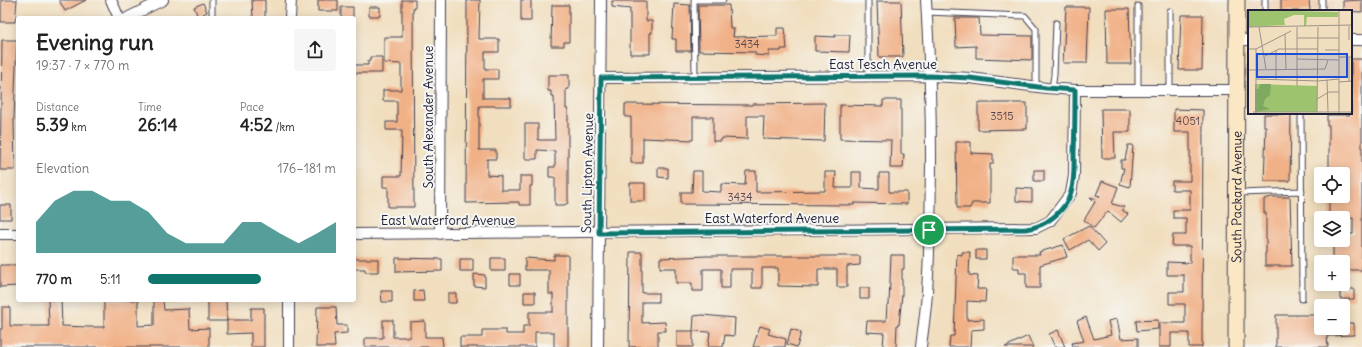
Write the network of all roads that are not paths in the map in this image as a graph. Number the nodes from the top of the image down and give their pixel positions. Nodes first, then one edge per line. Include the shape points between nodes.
1 (111, 0) edge
2 (163, 0) edge
3 (212, 0) edge
4 (290, 0) edge
5 (441, 0) edge
6 (601, 0) edge
7 (694, 0) edge
8 (723, 0) edge
9 (868, 0) edge
10 (926, 0) edge
11 (1237, 0) edge
12 (1138, 6) dead end
13 (1170, 11) dead end
14 (927, 12) junction
15 (118, 16) edge
16 (131, 16) edge
17 (212, 16) edge
18 (290, 16) edge
19 (1056, 23) dead end
20 (1243, 40) edge
21 (868, 76) junction
22 (931, 76) junction
23 (695, 77) junction
24 (601, 78) junction
25 (1036, 86) junction
26 (1052, 88) junction
27 (1075, 90) junction
28 (1138, 90) junction
29 (1170, 90) junction
30 (1236, 90) junction
31 (1301, 114) edge
32 (1302, 191) junction
33 (1236, 194) junction
34 (929, 230) junction
35 (599, 233) junction
36 (0, 234) edge
37 (16, 234) edge
38 (356, 234) edge
39 (440, 234) junction
40 (1302, 299) dead end
41 (289, 302) edge
42 (289, 347) edge
43 (598, 347) edge
44 (922, 347) edge
45 (1236, 347) edge

1 - 15 street
2 - 16 street
3 - 17 lane
4 - 18 street
5 - 39 street, South Alexander Avenue
6 - 24 street, South Lipton Avenue
7 - 8 lane
7 - 23 lane
9 - 21 lane
10 - 14 street
11 - 20 street, South Packard Avenue
12 - 28 lane
13 - 29 lane
14 - 22 street
14 - 25 lane via 1025,16 1036,29
19 - 26 lane
20 - 30 street, South Packard Avenue
21 - 22 street, East Tesch Avenue
21 - 23 street, East Tesch Avenue
22 - 25 street, East Tesch Avenue
22 - 34 street
23 - 24 street, East Tesch Avenue
24 - 35 street, South Lipton Avenue
25 - 26 street, East Tesch Avenue
26 - 27 street, East Tesch Avenue
27 - 28 street, East Tesch Avenue
27 - 34 street, East Waterford Avenue via 1074,176 1071,193 1050,221 1036,228 1026,229
28 - 29 street, East Tesch Avenue
29 - 30 street, East Tesch Avenue
30 - 33 street, South Packard Avenue
31 - 32 lane
32 - 33 lane
32 - 40 lane
33 - 45 street, South Packard Avenue
34 - 35 street, East Waterford Avenue
34 - 44 street via 928,293
35 - 39 street, East Waterford Avenue
35 - 43 street, South Lipton Avenue
36 - 37 street
38 - 39 street, East Waterford Avenue
41 - 42 street

